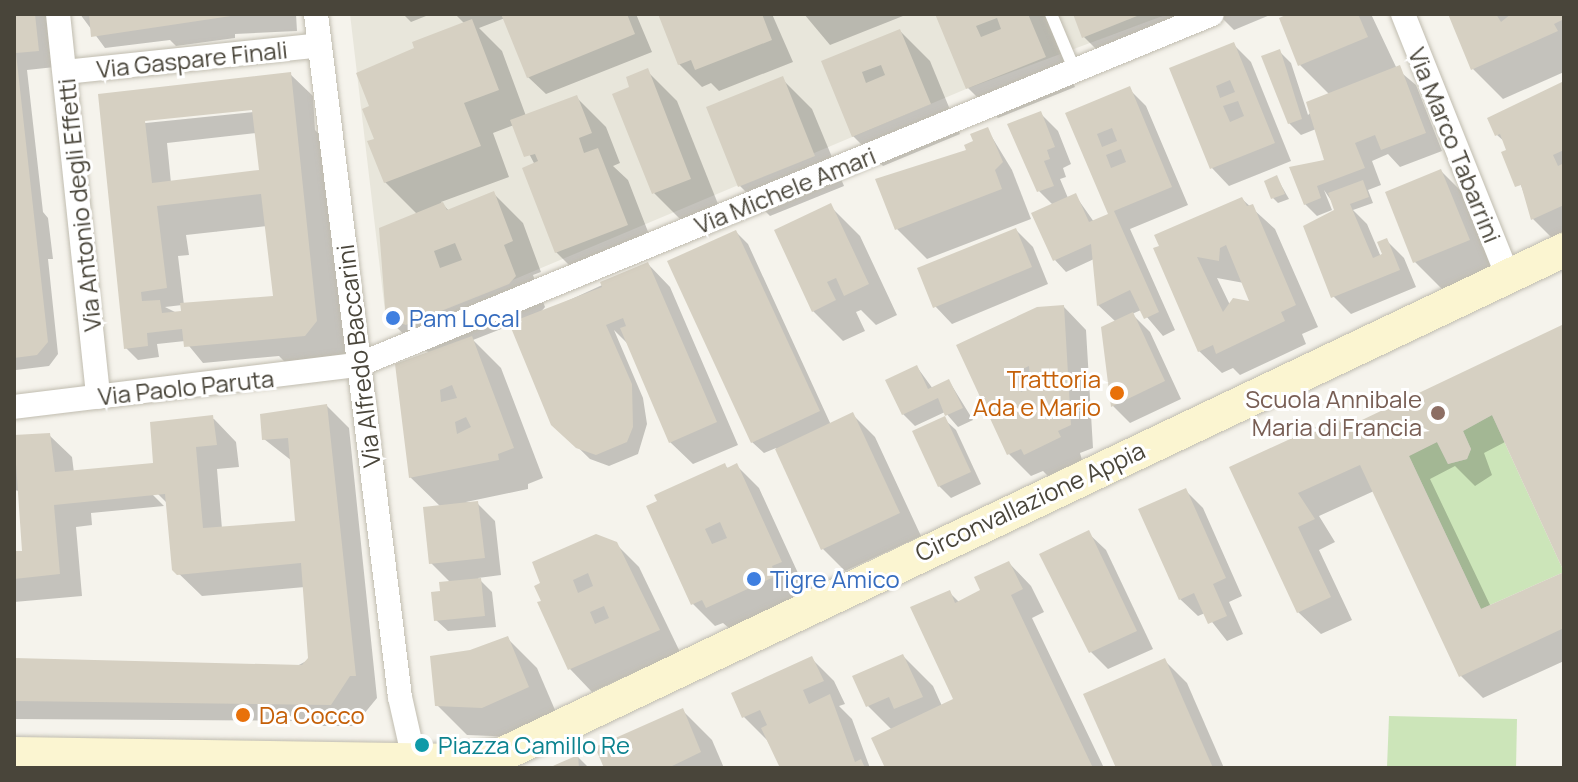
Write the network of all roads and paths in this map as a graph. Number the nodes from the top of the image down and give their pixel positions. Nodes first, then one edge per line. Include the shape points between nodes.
1 (58, 14) edge
2 (316, 14) edge
3 (1051, 14) edge
4 (1212, 14) edge
5 (1403, 14) edge
6 (320, 45) junction
7 (1075, 71) junction
8 (65, 72) junction
9 (1564, 250) edge
10 (1508, 276) junction
11 (358, 365) junction
12 (98, 397) junction
13 (14, 407) edge
14 (14, 754) edge
15 (415, 764) edge

1 - 8 street, Via Antonio degli Effetti
2 - 6 street, Via Alfredo Baccarini
3 - 7 lane
4 - 7 street, Via Michele Amari
5 - 10 street, Via Marco Tabarrini
6 - 8 street, Via Gaspare Finali
6 - 11 street, Via Alfredo Baccarini
7 - 11 street, Via Michele Amari
8 - 12 street, Via Antonio degli Effetti
9 - 10 street, Circonvallazione Appia
10 - 15 street, Circonvallazione Appia via 498,756
11 - 12 street, Via Paolo Paruta
11 - 15 street, Via Alfredo Baccarini via 400,697
12 - 13 street, Via Paolo Paruta
14 - 15 street via 342,758

